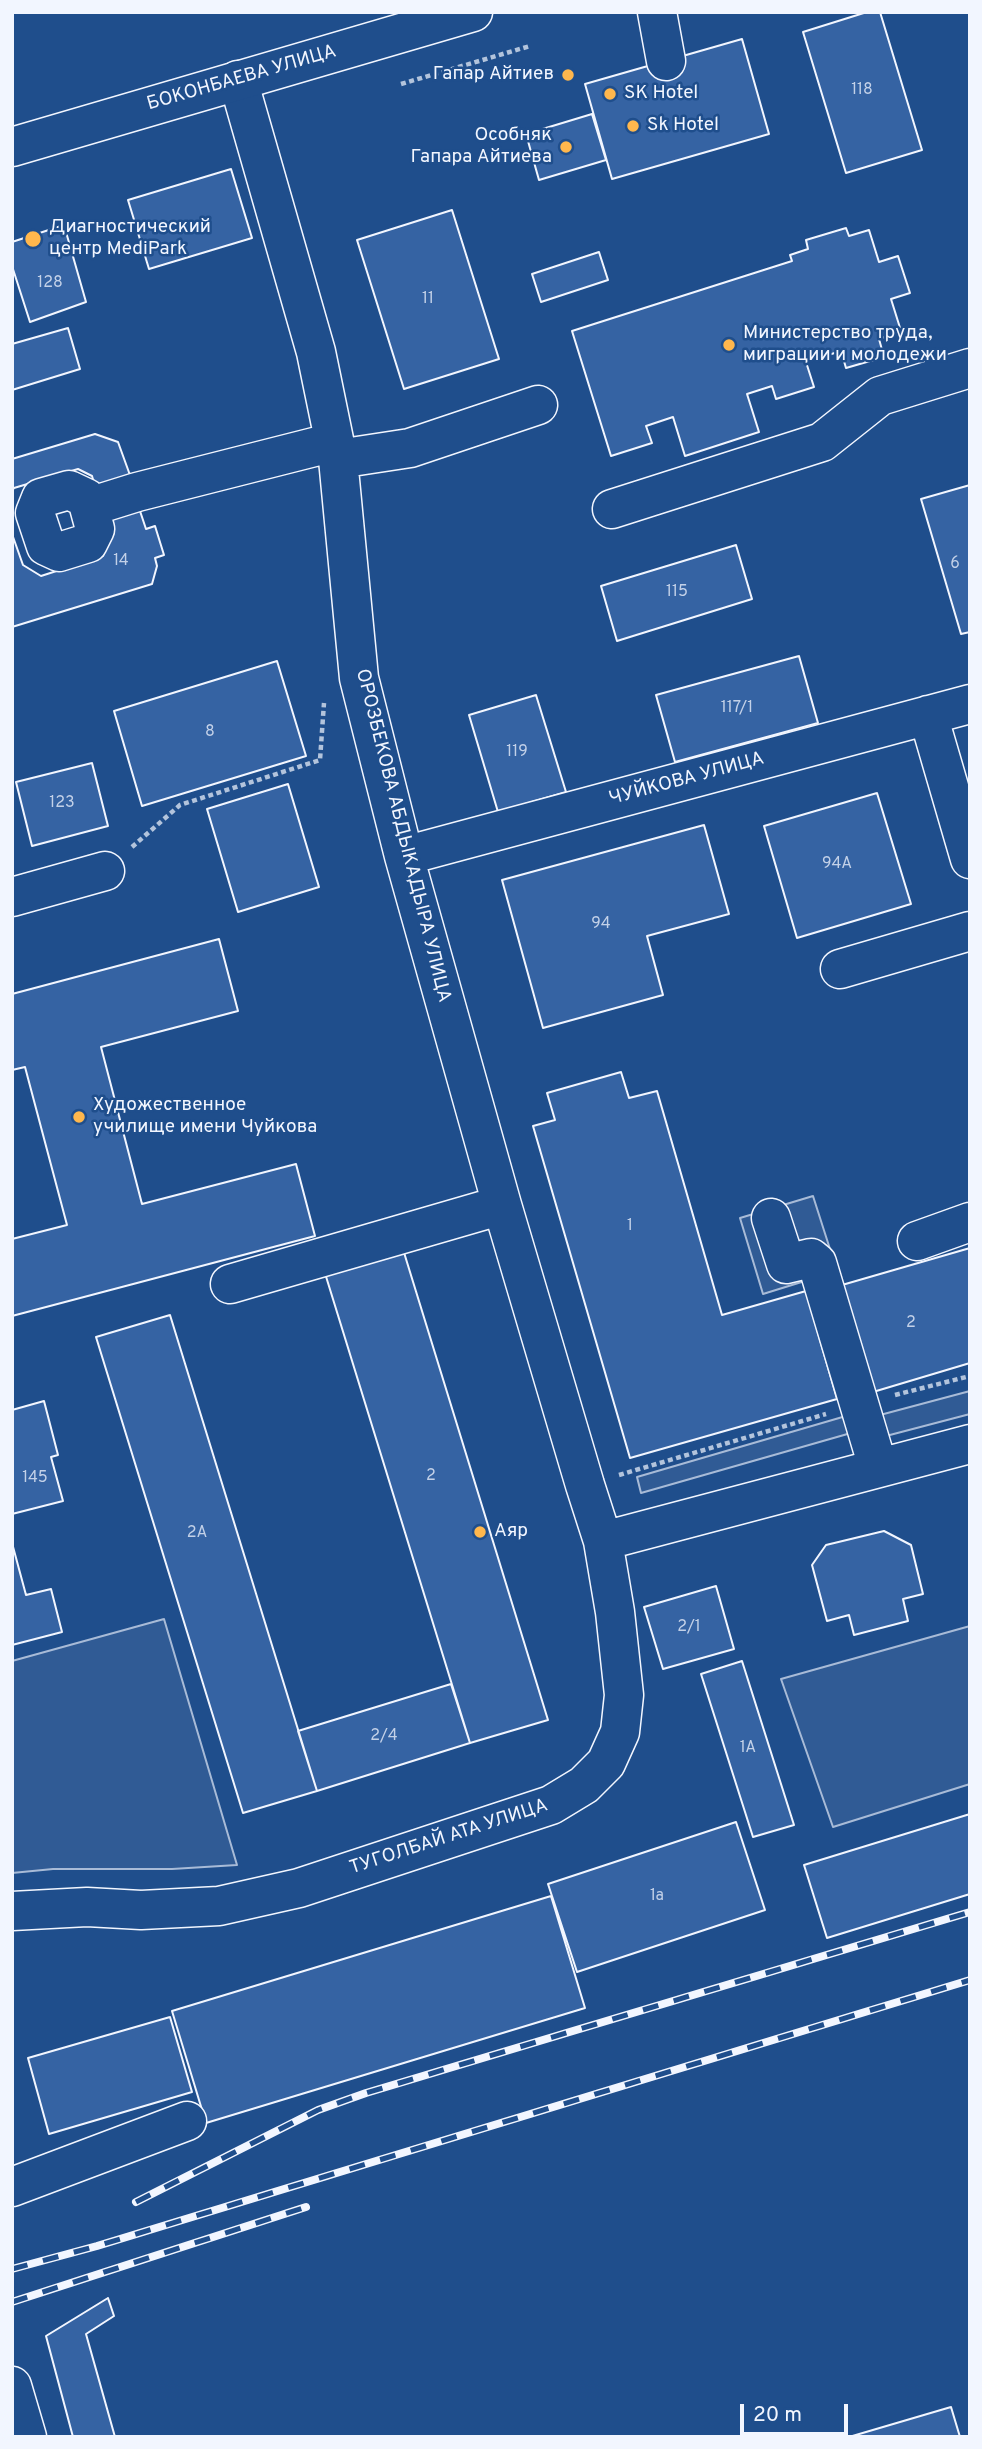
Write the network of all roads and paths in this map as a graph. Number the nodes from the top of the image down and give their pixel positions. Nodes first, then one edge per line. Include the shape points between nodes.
1 (473, 12) edge
2 (657, 12) edge
3 (530, 46) dead end
4 (666, 61) dead end
5 (238, 80) junction
6 (401, 84) dead end
7 (12, 146) edge
8 (970, 368) edge
9 (538, 405) dead end
10 (336, 451) junction
11 (89, 507) dead end
12 (612, 509) dead end
13 (359, 678) junction
14 (970, 704) edge
15 (928, 715) junction
16 (404, 856) junction
17 (970, 859) edge
18 (105, 871) joint
19 (12, 897) edge
20 (970, 931) edge
21 (840, 969) dead end
22 (502, 1205) junction
23 (771, 1218) dead end
24 (970, 1222) edge
25 (917, 1241) dead end
26 (230, 1284) dead end
27 (970, 1376) edge
28 (860, 1404) junction
29 (970, 1444) edge
30 (878, 1466) junction
31 (584, 1485) junction
32 (603, 1541) junction
33 (12, 1911) edge
34 (187, 2121) dead end
35 (12, 2187) edge
36 (12, 2386) edge
37 (27, 2437) edge

1 - 5 street, БОКОНБАЕВА УЛИЦА
2 - 4 street
3 - 6 path
5 - 7 street, БОКОНБАЕВА УЛИЦА
5 - 10 street, ОРОЗБЕКОВА АБДЫКАДЫРА УЛИЦА via 316,352
8 - 12 street via 880,396 822,442
9 - 10 street via 410,448
10 - 11 street via 137,492
10 - 13 street, ОРОЗБЕКОВА АБДЫКАДЫРА УЛИЦА
13 - 16 street, ОРОЗБЕКОВА АБДЫКАДЫРА УЛИЦА
13 - 18 path via 325,691 320,760 180,804
14 - 15 street, ЧУЙКОВА УЛИЦА
15 - 16 street, ЧУЙКОВА УЛИЦА
15 - 17 street
16 - 22 street, ОРОЗБЕКОВА АБДЫКАДЫРА УЛИЦА
18 - 19 street
20 - 21 street
22 - 26 street
22 - 31 street, ОРОЗБЕКОВА АБДЫКАДЫРА УЛИЦА
23 - 28 street via 786,1264 811,1258 817,1263
24 - 25 street
27 - 28 path
28 - 30 street
28 - 31 path
29 - 30 street
30 - 32 street
31 - 32 street, ОРОЗБЕКОВА АБДЫКАДЫРА УЛИЦА
32 - 33 street, ТУГОЛБАЙ АТА УЛИЦА via 624,1695 620,1732 606,1763 584,1785 551,1805 299,1888 219,1906
34 - 35 street
36 - 37 street

